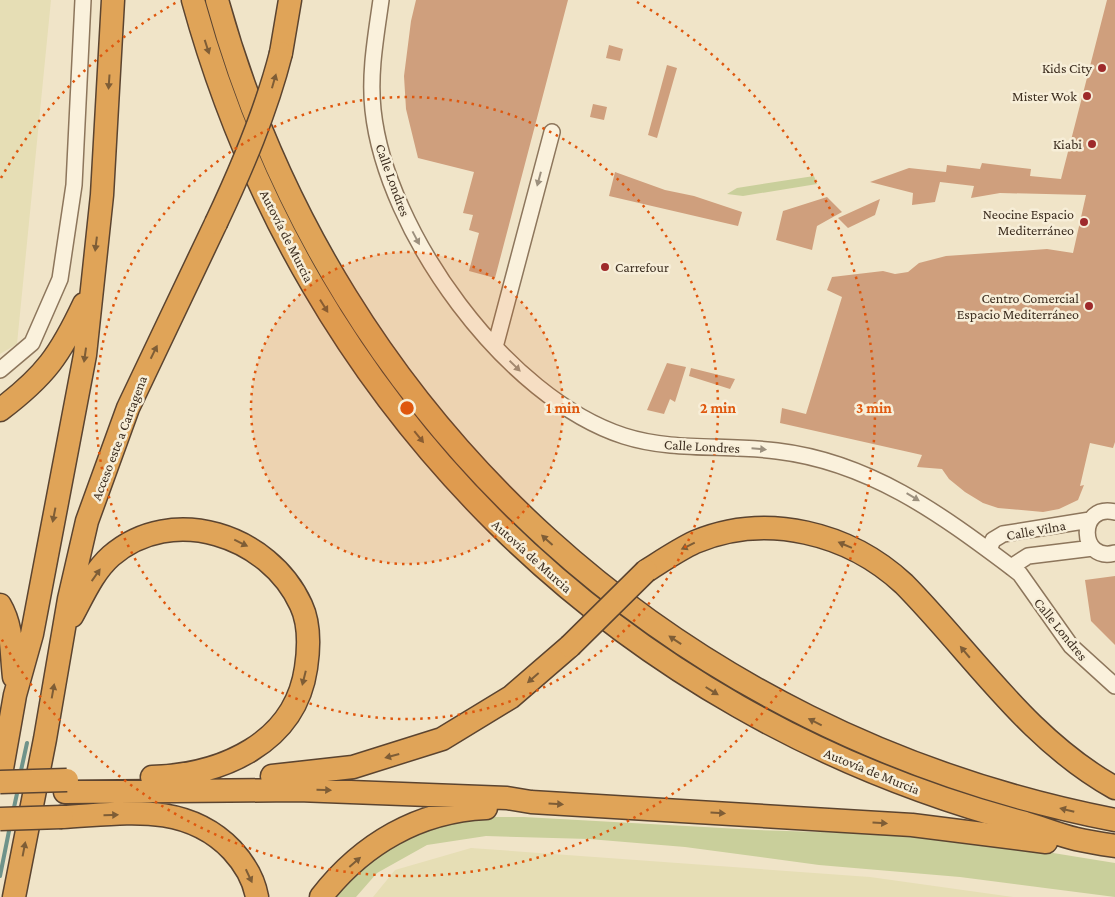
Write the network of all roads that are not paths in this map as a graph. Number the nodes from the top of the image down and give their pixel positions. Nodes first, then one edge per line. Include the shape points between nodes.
1 (84, 0) edge
2 (114, 0) edge
3 (193, 0) edge
4 (217, 0) edge
5 (290, 0) edge
6 (382, 0) edge
7 (552, 132) dead end
8 (91, 289) junction
9 (495, 347) junction
10 (0, 370) edge
11 (0, 410) edge
12 (1115, 511) edge
13 (1090, 520) junction
14 (1093, 548) junction
15 (989, 550) junction
16 (1115, 552) edge
17 (1011, 567) junction
18 (0, 605) edge
19 (63, 632) junction
20 (1115, 686) edge
21 (16, 695) junction
22 (174, 777) junction
23 (0, 781) edge
24 (66, 786) junction
25 (1115, 788) edge
26 (0, 794) edge
27 (531, 802) junction
28 (0, 819) edge
29 (1115, 820) edge
30 (1074, 839) junction
31 (1115, 846) edge
32 (14, 897) edge
33 (257, 897) edge
34 (321, 897) edge

1 - 10 street via 74,185 60,279 32,343
2 -> 8 highway via 102,195
3 -> 30 highway, Autovía de Murcia via 237,131 280,227 309,280 352,348 401,414 462,488 507,534 582,601 633,639 750,714 839,759 902,785
29 -> 4 highway, Autovía de Murcia via 1032,801 941,774 819,723 754,689 646,620 597,583 523,517 480,473 419,400 329,269 258,122
19 -> 5 highway, Acceso este a Cartagena, bridge via 78,553 113,444 241,170 263,114 281,53
6 -> 9 street, Calle Londres via 373,56 372,92 378,138 392,185 404,215 445,285
7 -> 9 street
8 - 11 highway via 59,354 36,381
8 -> 21 highway via 85,355 32,634
9 -> 15 street, Calle Londres via 560,404 601,427 658,444 778,451 835,464 901,490
12 - 13 street, Calle Vilna via 1098,513
13 - 14 street via 1087,534
13 - 15 street, Calle Vilna via 1003,534 993,540
14 - 16 street, Calle Vilna via 1105,554
14 - 17 street, Calle Vilna via 1028,556
15 - 17 street, Calle Londres
17 - 20 street, Calle Londres via 1020,574 1071,646
18 - 21 highway via 13,650
19 -> 22 highway via 94,575 111,556 156,533 197,530 217,534 258,552 290,585 302,607 309,654 298,698 288,717 254,750 214,768
32 -> 19 highway, Acceso este a Cartagena
21 - 23 highway
22 - 24 highway
25 -> 22 highway, bridge via 1074,763 1034,729 890,570 856,549 821,536 802,531 752,529 696,542 646,571 570,646 511,697 442,739 353,767 298,775 195,780
23 - 24 highway, bridge
24 - 26 highway
24 -> 27 highway via 298,790 507,798
27 -> 30 highway via 912,825 1056,843
34 -> 27 highway via 355,861 380,841 407,826 454,812
28 -> 33 highway, bridge via 148,814 185,819 211,832 239,857 249,873
30 - 31 highway, Autovía de Murcia

